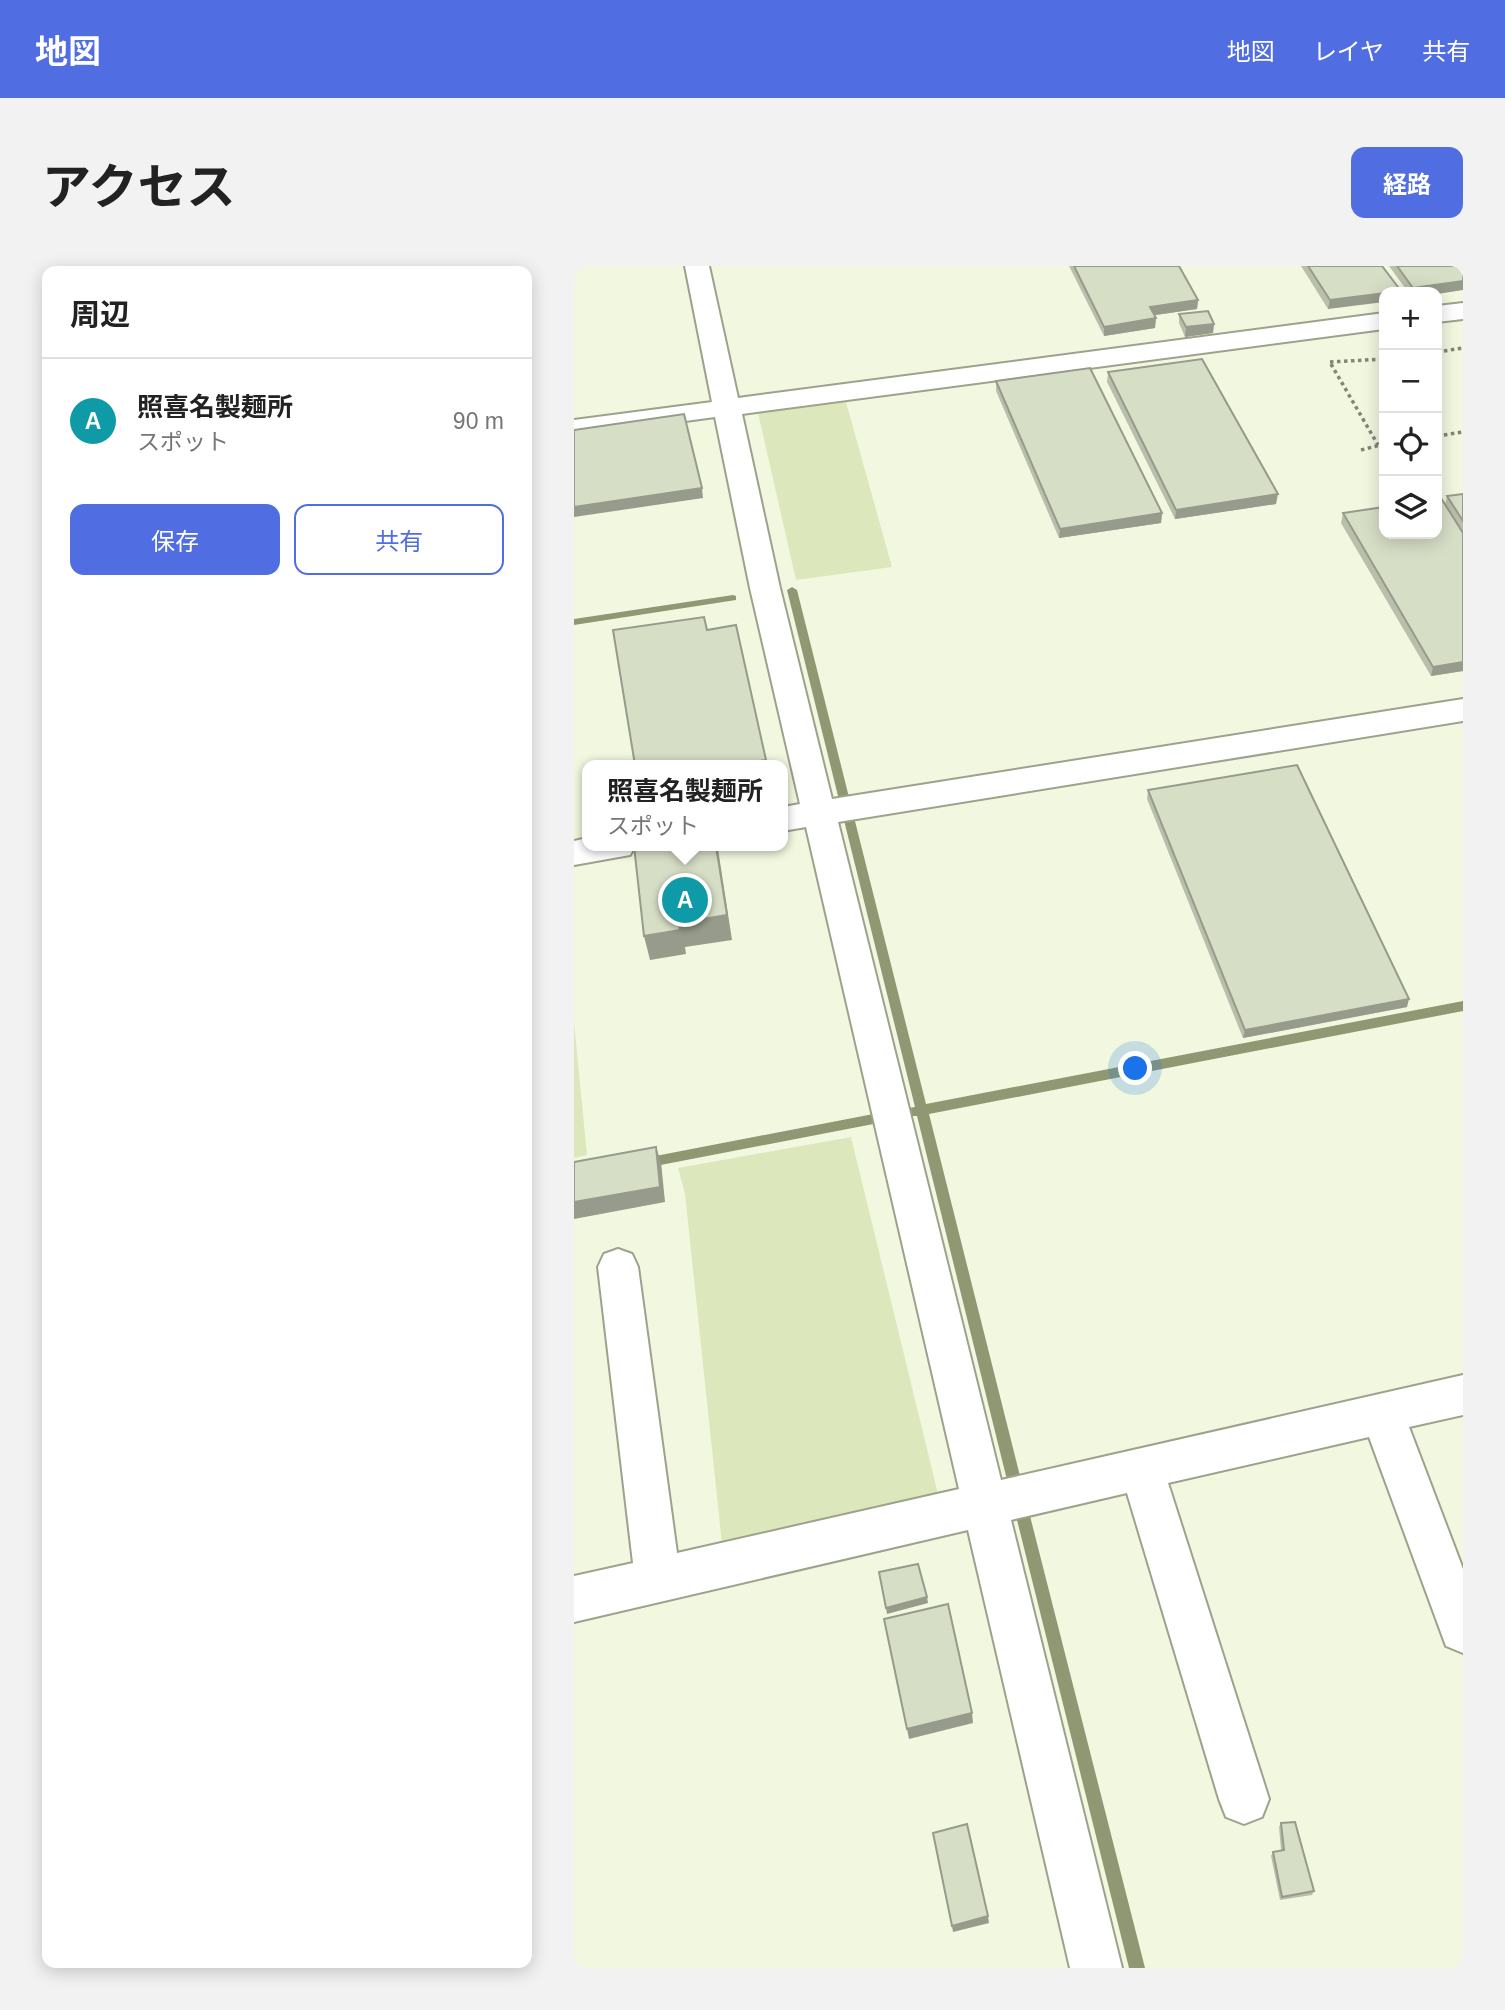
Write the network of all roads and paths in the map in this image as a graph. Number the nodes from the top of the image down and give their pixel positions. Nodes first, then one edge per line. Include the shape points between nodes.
1 (697, 266) edge
2 (1463, 311) edge
3 (1442, 313) edge
4 (1379, 322) edge
5 (1463, 348) edge
6 (1442, 351) edge
7 (1331, 364) dead end
8 (727, 407) junction
9 (574, 428) edge
10 (1463, 432) edge
11 (1442, 435) edge
12 (1378, 445) joint
13 (1361, 450) dead end
14 (1463, 710) edge
15 (801, 816) edge
16 (618, 1267) dead end
17 (1463, 1395) edge
18 (1382, 1414) junction
19 (1141, 1468) junction
20 (984, 1504) junction
21 (658, 1580) junction
22 (574, 1599) edge
23 (1463, 1630) edge
24 (1244, 1799) dead end
25 (1096, 1968) edge

1 - 8 street
2 - 3 street
4 - 8 street
5 - 6 path
7 - 12 path
8 - 9 street
8 - 15 street via 765,588
10 - 11 path
12 - 13 path
14 - 15 street
15 - 20 street
16 - 21 street
17 - 18 street
18 - 19 street
18 - 23 street
19 - 20 street
19 - 24 street
20 - 21 street
20 - 25 street
21 - 22 street

